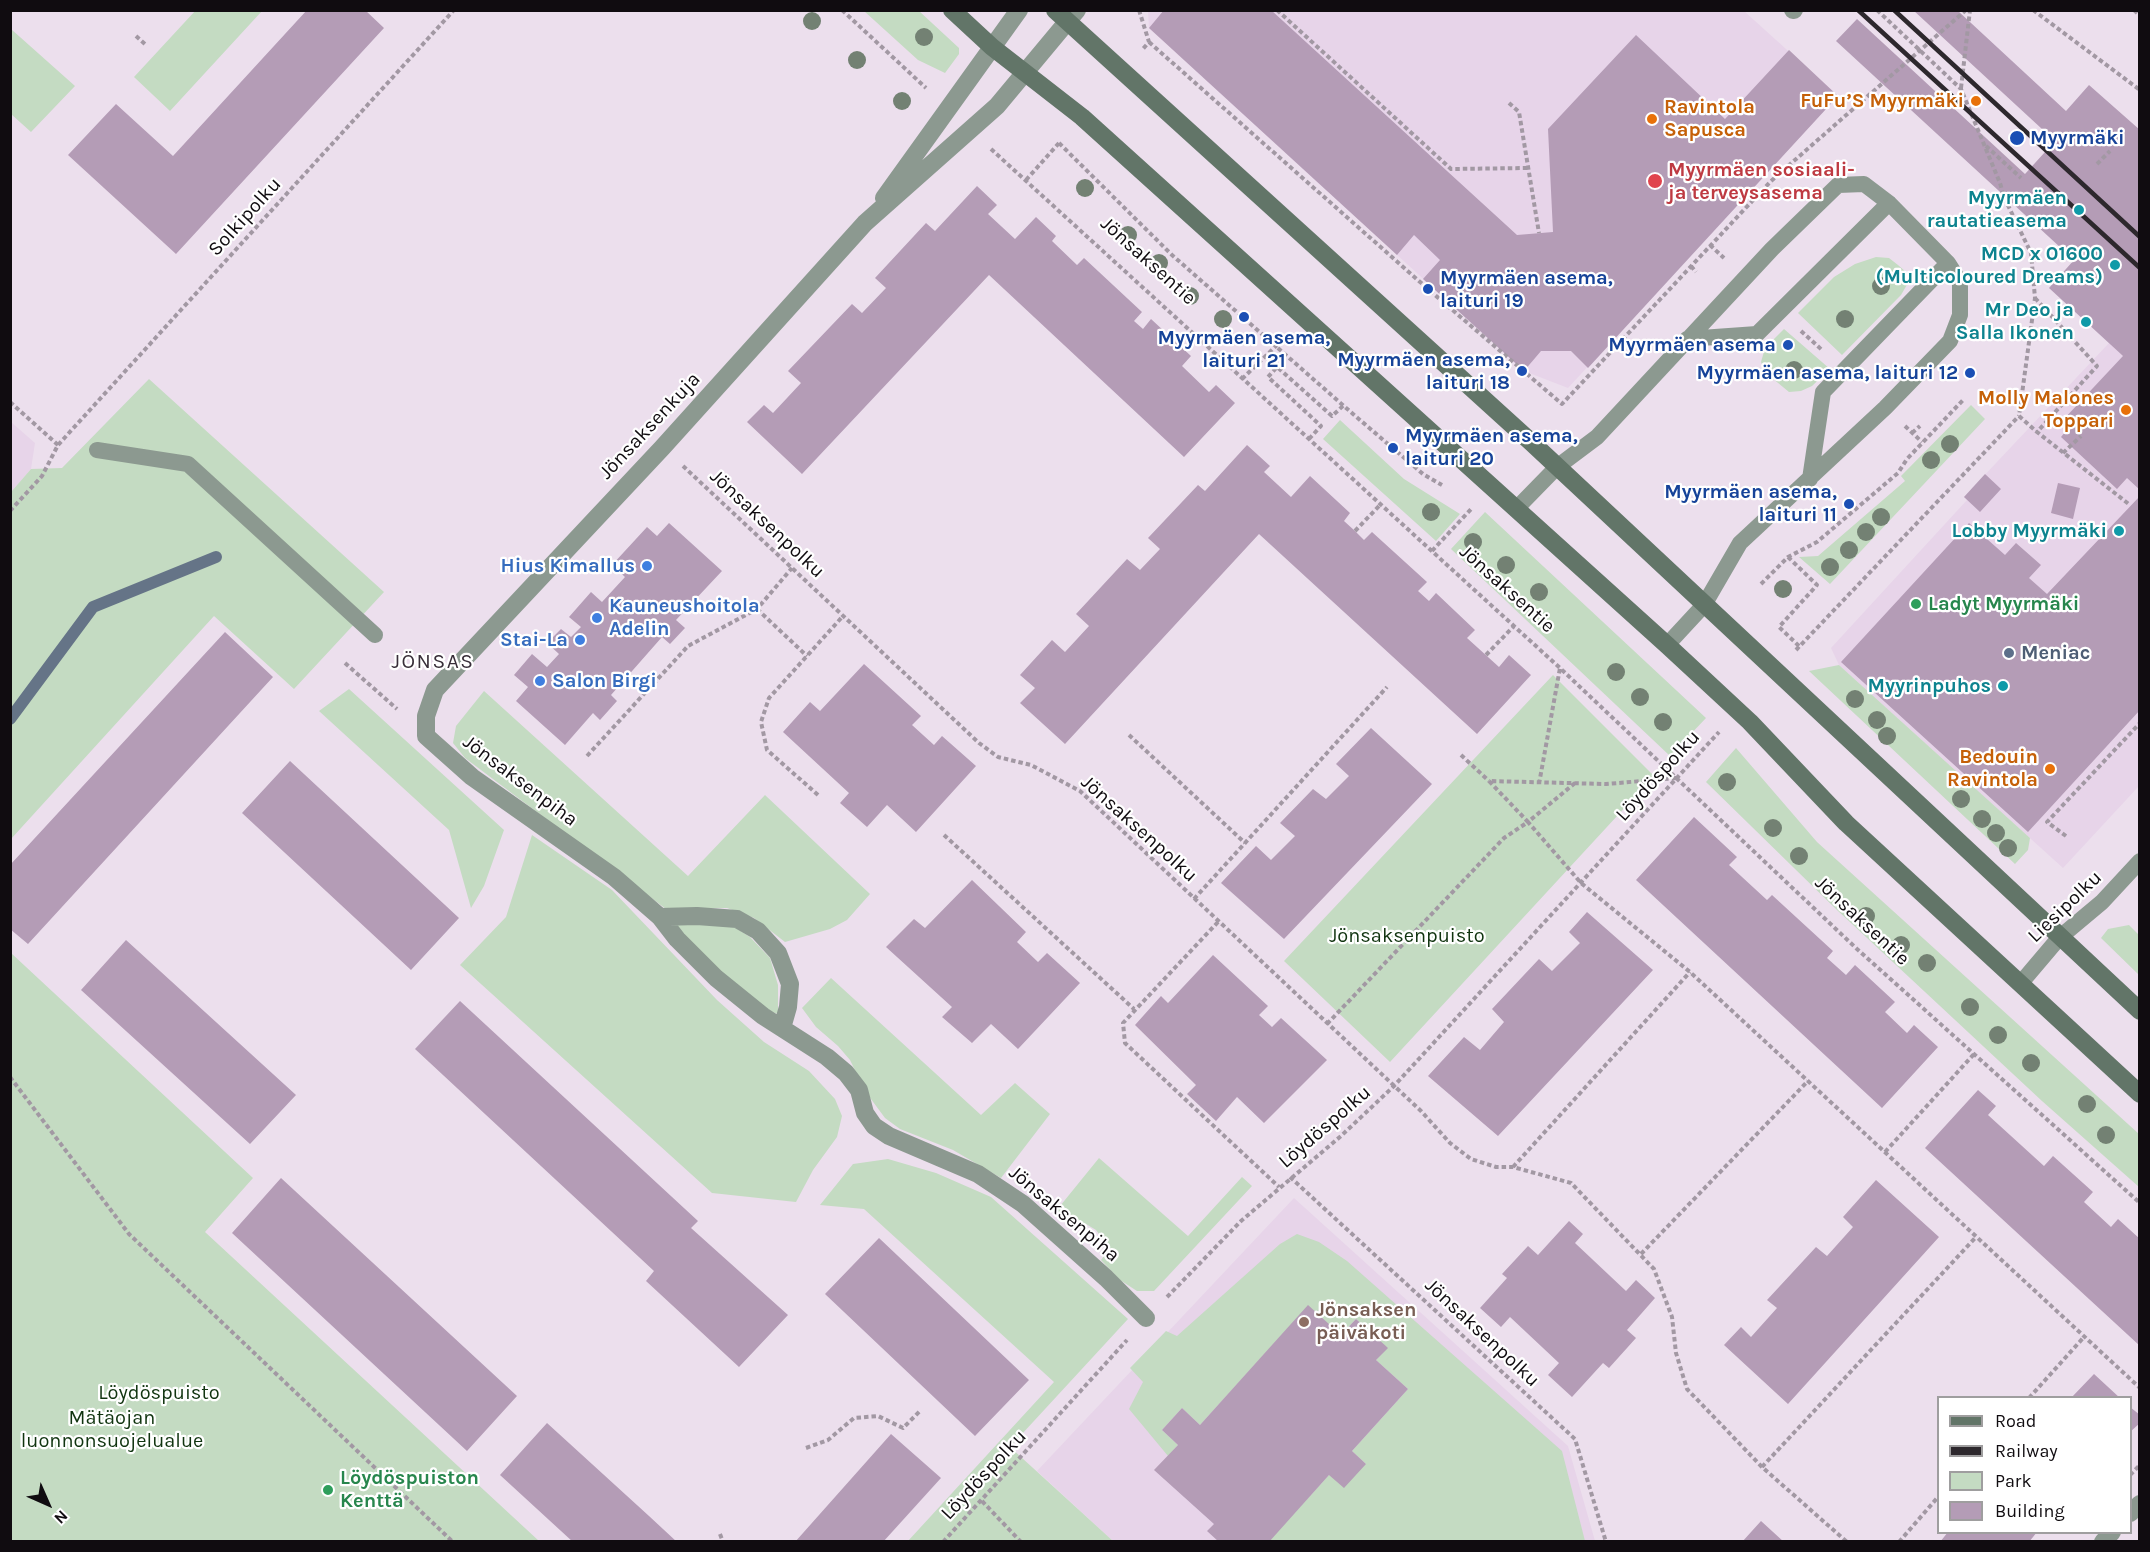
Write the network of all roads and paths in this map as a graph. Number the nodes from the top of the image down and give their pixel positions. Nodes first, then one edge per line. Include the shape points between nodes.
1 (454, 10) edge
2 (842, 10) edge
3 (952, 10) edge
4 (1019, 10) edge
5 (1139, 10) edge
6 (1277, 10) edge
7 (1876, 10) edge
8 (1968, 10) edge
9 (2033, 10) edge
10 (2134, 10) edge
11 (1066, 14) edge
12 (2139, 16) edge
13 (136, 36) dead end
14 (1149, 42) junction
15 (147, 46) dead end
16 (992, 47) junction
17 (1918, 49) junction
18 (1138, 54) dead end
19 (1025, 72) junction
20 (1961, 89) junction
21 (2139, 90) edge
22 (1371, 97) junction
23 (1368, 101) dead end
24 (1509, 103) dead end
25 (948, 108) junction
26 (970, 130) junction
27 (1065, 136) dead end
28 (1059, 143) junction
29 (1984, 144) junction
30 (2110, 151) dead end
31 (2097, 164) dead end
32 (1528, 168) junction
33 (2021, 178) dead end
34 (1026, 180) junction
35 (1889, 203) junction
36 (1734, 220) junction
37 (865, 223) junction
38 (1738, 224) dead end
39 (1539, 233) dead end
40 (1710, 245) junction
41 (1948, 263) junction
42 (2100, 264) dead end
43 (1691, 266) junction
44 (1696, 272) dead end
45 (2090, 274) dead end
46 (1746, 279) junction
47 (2035, 298) junction
48 (1782, 312) junction
49 (1687, 339) junction
50 (1276, 345) junction
51 (1845, 371) junction
52 (1242, 379) junction
53 (1964, 399) dead end
54 (10, 402) edge
55 (1344, 405) junction
56 (1885, 408) junction
57 (2019, 416) junction
58 (1920, 426) dead end
59 (2037, 432) junction
60 (1912, 433) junction
61 (2081, 436) dead end
62 (1309, 439) junction
63 (1922, 442) junction
64 (58, 444) junction
65 (662, 448) junction
66 (97, 450) dead end
67 (2063, 453) junction
68 (1557, 467) junction
69 (1810, 479) junction
70 (1449, 489) dead end
71 (1465, 500) dead end
72 (1478, 502) dead end
73 (1380, 505) junction
74 (2130, 505) dead end
75 (1473, 507) junction
76 (1516, 509) junction
77 (10, 511) edge
78 (1355, 531) dead end
79 (1432, 551) junction
80 (1788, 557) junction
81 (792, 568) junction
82 (1761, 584) dead end
83 (1704, 605) junction
84 (757, 609) junction
85 (843, 616) junction
86 (1514, 626) junction
87 (375, 634) dead end
88 (1667, 645) junction
89 (1799, 646) junction
90 (1795, 652) dead end
91 (1486, 655) dead end
92 (807, 656) junction
93 (466, 658) joint
94 (1560, 668) junction
95 (1388, 687) dead end
96 (2139, 723) edge
97 (1721, 730) dead end
98 (1129, 735) dead end
99 (1461, 755) dead end
100 (587, 756) dead end
101 (1677, 778) junction
102 (1489, 781) junction
103 (1575, 783) junction
104 (1539, 784) junction
105 (818, 795) dead end
106 (1528, 822) junction
107 (944, 835) dead end
108 (2066, 836) dead end
109 (1245, 843) junction
110 (2139, 861) edge
111 (1581, 883) junction
112 (1194, 899) junction
113 (660, 917) junction
114 (1218, 922) junction
115 (2059, 938) junction
116 (1690, 972) junction
117 (2020, 984) junction
118 (1134, 1010) junction
119 (2139, 1011) edge
120 (1327, 1024) junction
121 (782, 1028) junction
122 (1974, 1054) junction
123 (10, 1077) edge
124 (1808, 1081) junction
125 (1394, 1086) junction
126 (2139, 1094) edge
127 (1884, 1152) junction
128 (1513, 1167) junction
129 (1290, 1177) junction
130 (1279, 1187) junction
131 (2139, 1203) edge
132 (1976, 1236) junction
133 (1641, 1254) junction
134 (1146, 1318) junction
135 (2084, 1337) junction
136 (2139, 1388) edge
137 (2031, 1396) edge
138 (920, 1411) dead end
139 (806, 1448) dead end
140 (1762, 1467) junction
141 (1937, 1498) edge
142 (982, 1501) junction
143 (720, 1534) dead end
144 (453, 1542) edge
145 (723, 1542) edge
146 (943, 1542) edge
147 (1021, 1542) edge
148 (1606, 1542) edge
149 (1847, 1542) edge
150 (1899, 1542) edge

1 - 64 path, Solkipolku
2 - 25 path
3 - 16 main road
4 - 16 street, Jönsaksenkuja
5 - 14 path
6 - 22 path
7 - 17 path
8 - 17 path
8 - 20 path
9 - 21 path
10 - 12 path
11 - 19 street, Jönsaksenkuja
11 - 68 main road
13 - 15 path
14 - 18 path
14 - 43 path via 1563,404
16 - 19 main road
16 - 25 street, Jönsaksenkuja
17 - 20 path
17 - 36 path
19 - 26 street, Jönsaksenkuja via 997,106
19 - 76 main road via 1082,117
20 - 29 path
22 - 23 path
22 - 32 path via 1451,170
24 - 32 path via 1519,112
25 - 37 street, Jönsaksenkuja
26 - 34 path, Jönsaksentie
26 - 37 street, Jönsaksenkuja
27 - 28 path
28 - 34 path
28 - 50 path via 1172,255
29 - 33 path
29 - 47 path via 2031,253
30 - 31 path
32 - 39 path
34 - 52 path, Jönsaksentie
35 - 41 lane
35 - 46 lane via 1864,184 1838,184
35 - 48 lane
36 - 38 path
36 - 40 path
37 - 65 street, Jönsaksenkuja
40 - 43 path
40 - 46 path
41 - 51 lane
41 - 56 lane via 1960,282 1960,315 1950,341
42 - 45 path
43 - 44 path
46 - 49 lane
47 - 57 path
47 - 59 path via 2097,366
48 - 49 lane via 1757,334
48 - 51 path
49 - 68 lane via 1593,442
50 - 52 path
50 - 55 path
51 - 69 lane via 1823,392
52 - 62 path, Jönsaksentie
53 - 63 path
54 - 64 path
55 - 62 path via 1332,416 1277,367 1268,377 1321,426
55 - 70 path via 1423,474
56 - 60 path
56 - 69 lane
57 - 59 path
57 - 89 path
58 - 60 path
59 - 67 path
60 - 63 path
61 - 67 path
62 - 73 path, Jönsaksentie
63 - 80 path via 1896,471 1816,540
64 - 77 path, Solkipolku via 42,476
65 - 81 path, Jönsaksenpolku
65 - 93 street, Jönsaksenkuja
66 - 87 lane via 188,464
67 - 74 path
68 - 76 lane
68 - 83 main road
69 - 83 lane via 1740,543
71 - 75 path
72 - 75 path
73 - 78 path
73 - 79 path, Jönsaksentie
75 - 79 path
76 - 88 main road
79 - 86 path, Jönsaksentie
80 - 82 path
80 - 89 path via 1817,585 1779,627
81 - 84 path
81 - 85 path, Jönsaksenpolku
83 - 88 lane
83 - 115 main road
84 - 92 path
84 - 100 path via 688,646
85 - 92 path
85 - 112 path, Jönsaksenpolku via 979,743 998,757 1031,765 1080,791
86 - 91 path
86 - 94 path, Jönsaksentie
88 - 117 main road via 1750,722 1846,824
89 - 90 path
92 - 105 path via 770,698 761,722 767,750
93 - 113 street, Jönsaksenpiha via 435,690 426,716 426,736 472,777 614,877
94 - 101 path, Jönsaksentie
94 - 104 path
95 - 109 path
96 - 108 path via 2047,822
97 - 101 path, Löydöspolku
98 - 109 path
99 - 102 path
101 - 103 path
101 - 111 path, Löydöspolku
101 - 122 path, Jönsaksentie
102 - 104 path
102 - 106 path
103 - 104 path
103 - 106 path
106 - 111 path
106 - 120 path via 1504,838
107 - 118 path
109 - 112 path
110 - 115 lane, Liesipolku via 2102,902
111 - 116 path
111 - 125 path, Löydöspolku
112 - 114 path, Jönsaksenpolku
113 - 121 street, Jönsaksenpiha via 716,978
113 - 121 street via 737,920 758,931 778,953 790,984
114 - 118 path
114 - 120 path, Jönsaksenpolku
115 - 117 lane, Liesipolku
115 - 119 main road
116 - 124 path
116 - 128 path
117 - 126 main road
118 - 130 path via 1123,1023 1125,1043
120 - 125 path, Jönsaksenpolku
121 - 134 street, Jönsaksenpiha via 846,1072 859,1090 865,1113 874,1126 978,1174 1023,1204
122 - 127 path
122 - 131 path, Jönsaksentie
123 - 144 path via 129,1234
124 - 127 path
124 - 133 path
125 - 128 path, Jönsaksenpolku via 1471,1159 1496,1167
125 - 129 path, Löydöspolku
127 - 132 path
128 - 133 path, Jönsaksenpolku via 1570,1183
129 - 130 path, Löydöspolku
129 - 148 path, Jönsaksenpolku via 1575,1438
130 - 134 path, Löydöspolku
132 - 135 path
132 - 140 path
133 - 140 path, Jönsaksenpolku via 1654,1269 1672,1317 1676,1353 1687,1389
134 - 142 path, Löydöspolku
135 - 136 path
135 - 137 path
138 - 139 path via 903,1428 878,1416 854,1418 828,1440
140 - 149 path, Jönsaksenpolku
141 - 150 path
142 - 146 path, Löydöspolku
142 - 147 path
143 - 145 path

